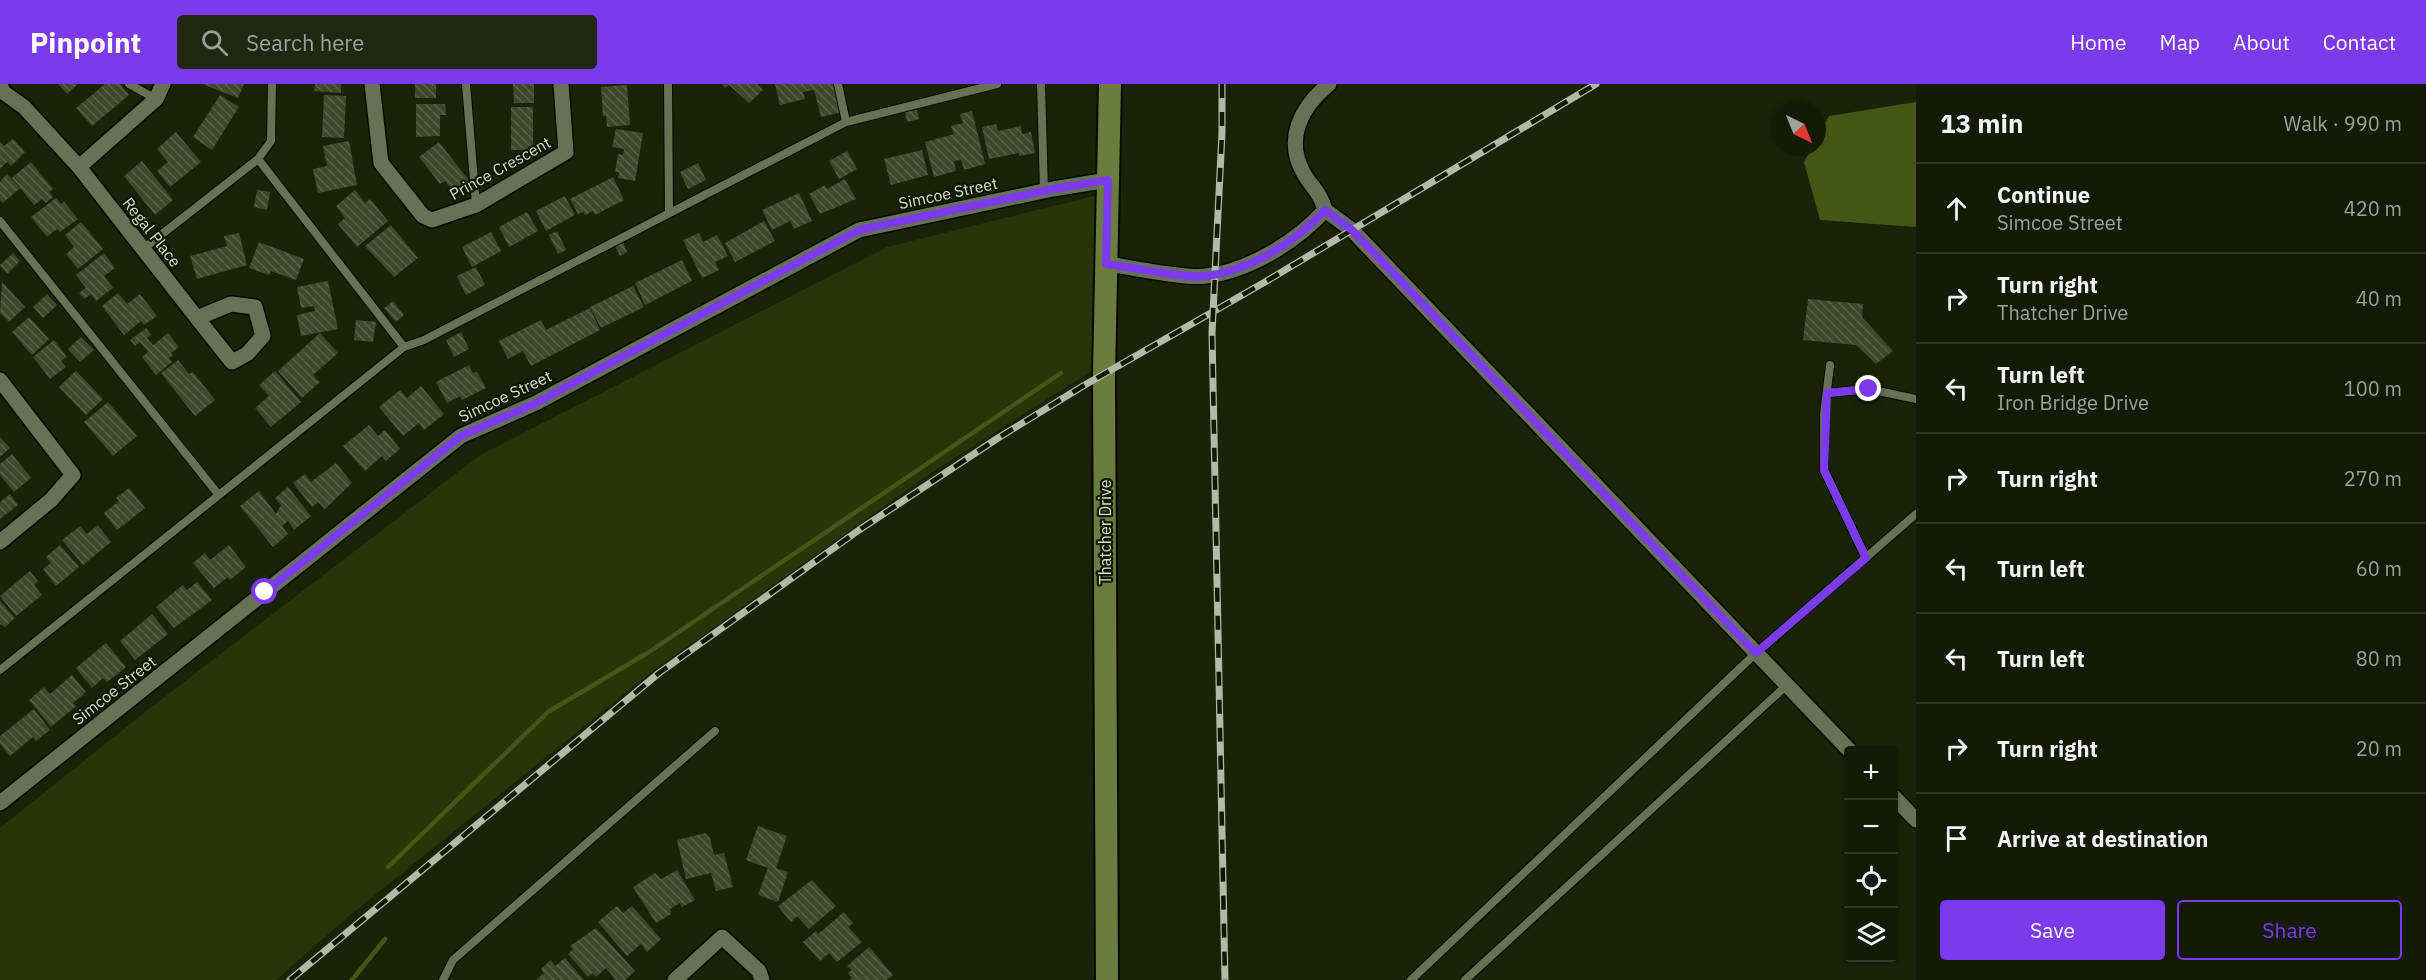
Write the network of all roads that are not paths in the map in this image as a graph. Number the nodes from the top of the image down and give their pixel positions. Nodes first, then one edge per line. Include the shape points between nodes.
1 (129, 84) edge
2 (163, 84) edge
3 (272, 84) edge
4 (372, 84) edge
5 (466, 84) edge
6 (561, 84) edge
7 (668, 84) edge
8 (838, 84) edge
9 (997, 84) edge
10 (1041, 84) edge
11 (1110, 84) edge
12 (1329, 84) edge
13 (1, 88) edge
14 (156, 99) junction
15 (846, 122) junction
16 (258, 159) junction
17 (79, 167) junction
18 (1108, 180) junction
19 (1044, 191) junction
20 (476, 205) junction
21 (1325, 210) junction
22 (669, 212) junction
23 (0, 221) edge
24 (143, 249) junction
25 (1106, 264) junction
26 (197, 318) dead end
27 (404, 347) junction
28 (1830, 365) dead end
29 (0, 380) edge
30 (1827, 393) junction
31 (1916, 399) edge
32 (218, 494) junction
33 (1916, 514) edge
34 (2, 537) edge
35 (1866, 558) junction
36 (1756, 653) junction
37 (0, 670) edge
38 (1787, 685) junction
39 (715, 731) dead end
40 (1845, 746) edge
41 (1896, 800) edge
42 (0, 803) edge
43 (1916, 820) edge
44 (443, 980) edge
45 (675, 980) edge
46 (762, 980) edge
47 (1107, 980) edge
48 (1412, 980) edge
49 (1465, 980) edge

1 - 14 lane
2 - 14 street
3 - 16 lane via 271,141
4 - 20 street, Prince Crescent via 381,163 423,216 432,220 444,218
5 - 20 lane
6 - 20 street, Prince Crescent via 566,152
7 - 22 lane
8 - 15 lane
9 - 15 lane
10 - 19 lane
11 - 18 main road, Thatcher Drive
12 - 21 street via 1311,99 1298,121 1297,147 1304,174 1321,194
13 - 17 street, Regal Place via 24,107
14 - 17 street
15 - 22 lane
16 - 24 lane
16 - 27 lane
17 - 24 street, Regal Place
18 - 19 street, Simcoe Street
18 - 25 main road, Thatcher Drive
19 - 42 street, Simcoe Street via 859,230 536,403 461,436
21 - 25 street via 1311,226 1241,268 1204,277
21 - 36 street via 1352,230
22 - 27 lane
23 - 32 lane
24 - 26 street, Regal Place
25 - 47 main road, Thatcher Drive
27 - 32 lane
28 - 30 lane
29 - 34 street via 73,475 51,500
30 - 31 lane via 1869,389
30 - 35 lane via 1824,470
32 - 37 lane
33 - 35 lane
35 - 36 lane
36 - 38 street
36 - 48 lane
38 - 40 street
38 - 49 lane
39 - 44 lane via 453,960
41 - 43 street
45 - 46 street via 722,937 759,971

